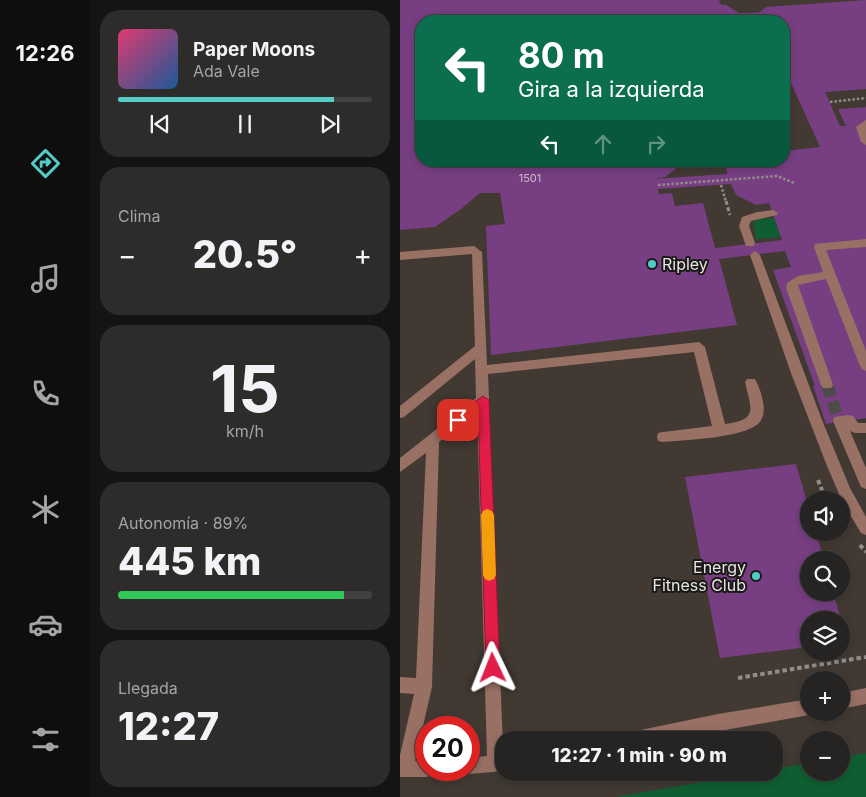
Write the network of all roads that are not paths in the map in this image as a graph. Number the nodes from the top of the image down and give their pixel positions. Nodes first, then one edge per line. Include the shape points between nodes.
1 (866, 122) edge
2 (866, 142) edge
3 (773, 213) dead end
4 (866, 243) edge
5 (400, 256) edge
6 (830, 275) junction
7 (482, 347) junction
8 (866, 366) edge
9 (482, 370) junction
10 (751, 382) dead end
11 (827, 385) tunnel mouth
12 (483, 400) junction
13 (400, 413) edge
14 (854, 422) edge
15 (720, 430) junction
16 (866, 432) edge
17 (663, 437) dead end
18 (433, 439) junction
19 (400, 466) edge
20 (866, 483) edge
21 (866, 529) edge
22 (400, 685) edge
23 (424, 687) junction
24 (866, 696) edge
25 (850, 699) edge
26 (800, 708) edge
27 (499, 731) edge
28 (674, 731) edge
29 (495, 763) edge
30 (480, 765) edge
31 (403, 769) edge

1 - 2 lane via 861,127
3 - 21 lane via 746,219 744,226 802,390 854,512
4 - 6 lane via 819,248
5 - 7 lane via 476,251
6 - 8 lane
6 - 11 lane via 802,279 792,288
7 - 9 lane
7 - 13 lane
9 - 12 lane
9 - 15 lane via 699,347
10 - 15 lane via 758,410 755,419 743,427
12 - 18 lane
12 - 27 lane
14 - 16 lane
14 - 20 lane
15 - 17 lane
18 - 19 lane
18 - 23 lane
22 - 23 lane
23 - 31 lane
24 - 25 lane
26 - 28 lane
29 - 30 lane

